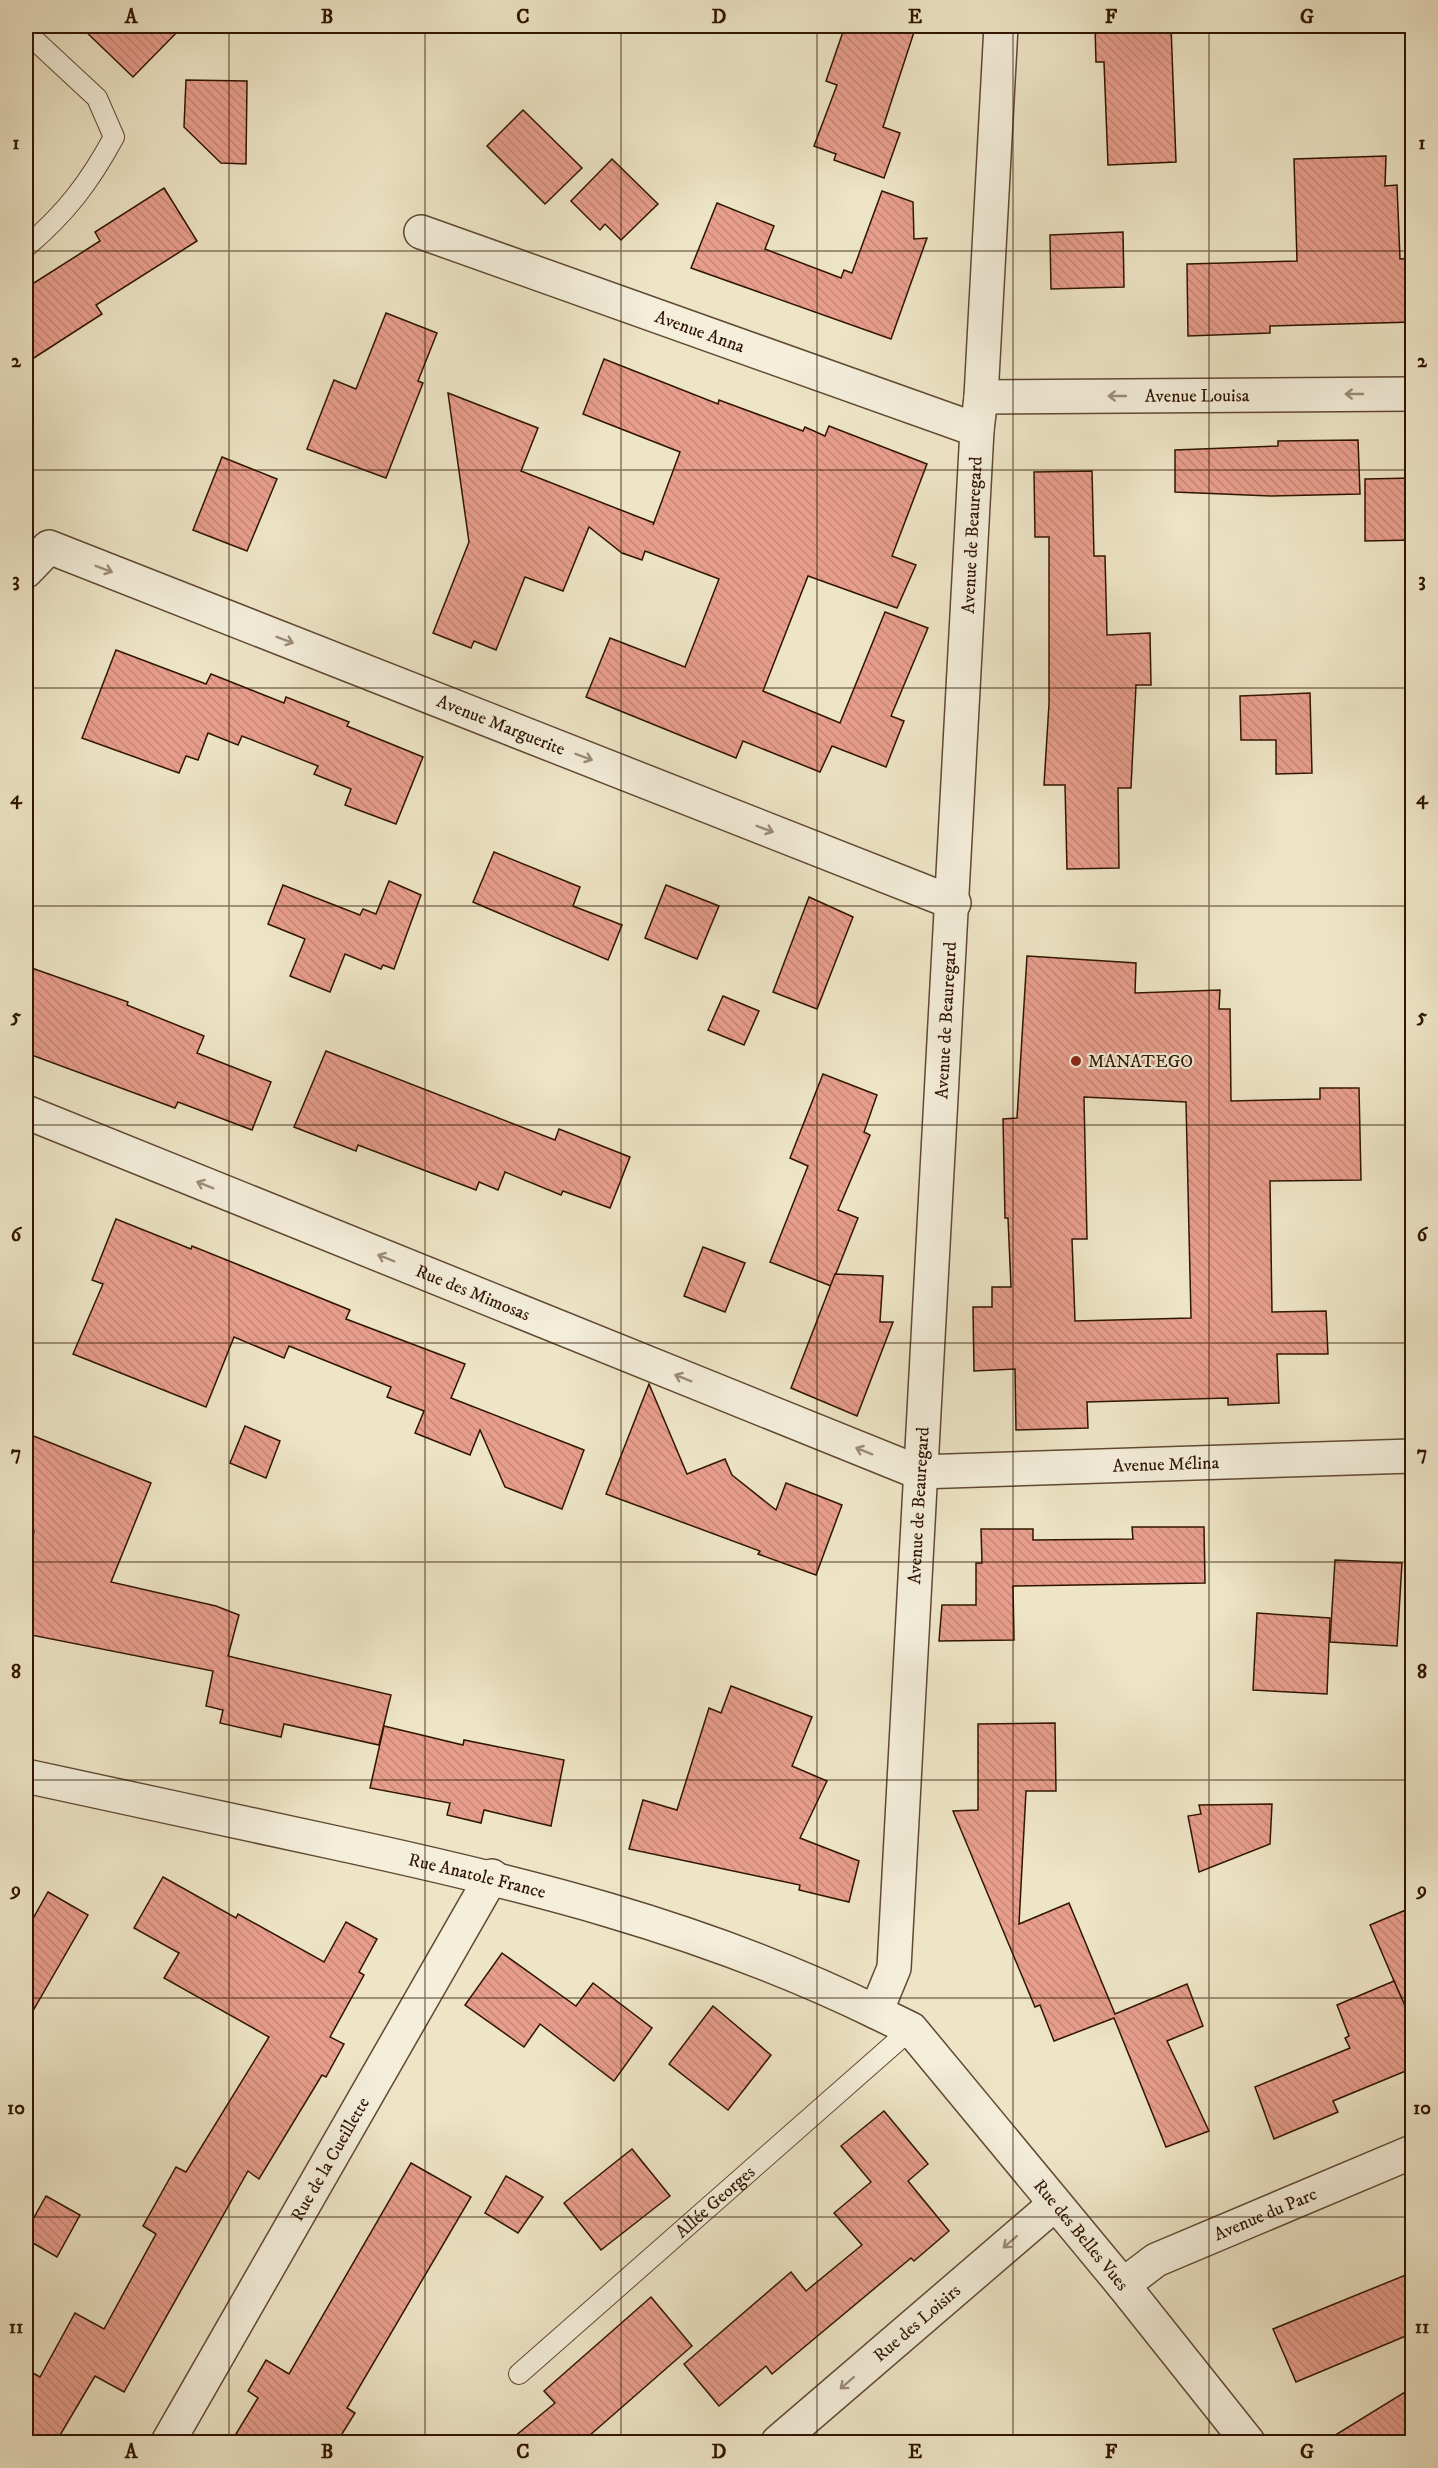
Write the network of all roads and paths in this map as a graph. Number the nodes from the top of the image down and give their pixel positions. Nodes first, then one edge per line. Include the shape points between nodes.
1 (1001, 26) edge
2 (26, 32) edge
3 (421, 232) dead end
4 (26, 247) edge
5 (1413, 394) edge
6 (981, 397) junction
7 (977, 430) junction
8 (26, 571) edge
9 (954, 903) junction
10 (26, 1112) edge
11 (1413, 1456) edge
12 (918, 1473) junction
13 (26, 1776) edge
14 (492, 1876) junction
15 (876, 2012) junction
16 (911, 2030) junction
17 (1413, 2152) edge
18 (1055, 2204) junction
19 (1123, 2285) junction
20 (519, 2374) dead end
21 (168, 2442) edge
22 (778, 2442) edge
23 (1248, 2442) edge

1 - 6 street, Avenue de Beauregard
2 - 4 lane via 97,98 114,137 91,179 54,224
3 - 7 street, Avenue Anna
5 -> 6 street, Avenue Louisa
6 - 7 street, Avenue de Beauregard
7 - 9 street, Avenue de Beauregard
8 -> 9 street, Avenue Marguerite via 49,547
9 - 12 street, Avenue de Beauregard
12 -> 10 street, Rue des Mimosas
11 - 12 street, Avenue Mélina
12 - 15 street, Avenue de Beauregard via 894,1968
13 - 14 street, Rue Anatole France
14 - 15 street, Rue Anatole France via 593,1903 716,1944
14 - 21 street, Rue de la Cueillette
15 - 16 street, Rue Anatole France
16 - 18 street, Rue des Belles Vues
16 - 20 lane, Allée Georges
17 - 19 street, Avenue du Parc via 1156,2260
18 - 19 street, Rue des Belles Vues
18 -> 22 street, Rue des Loisirs
19 - 23 street, Rue des Belles Vues

